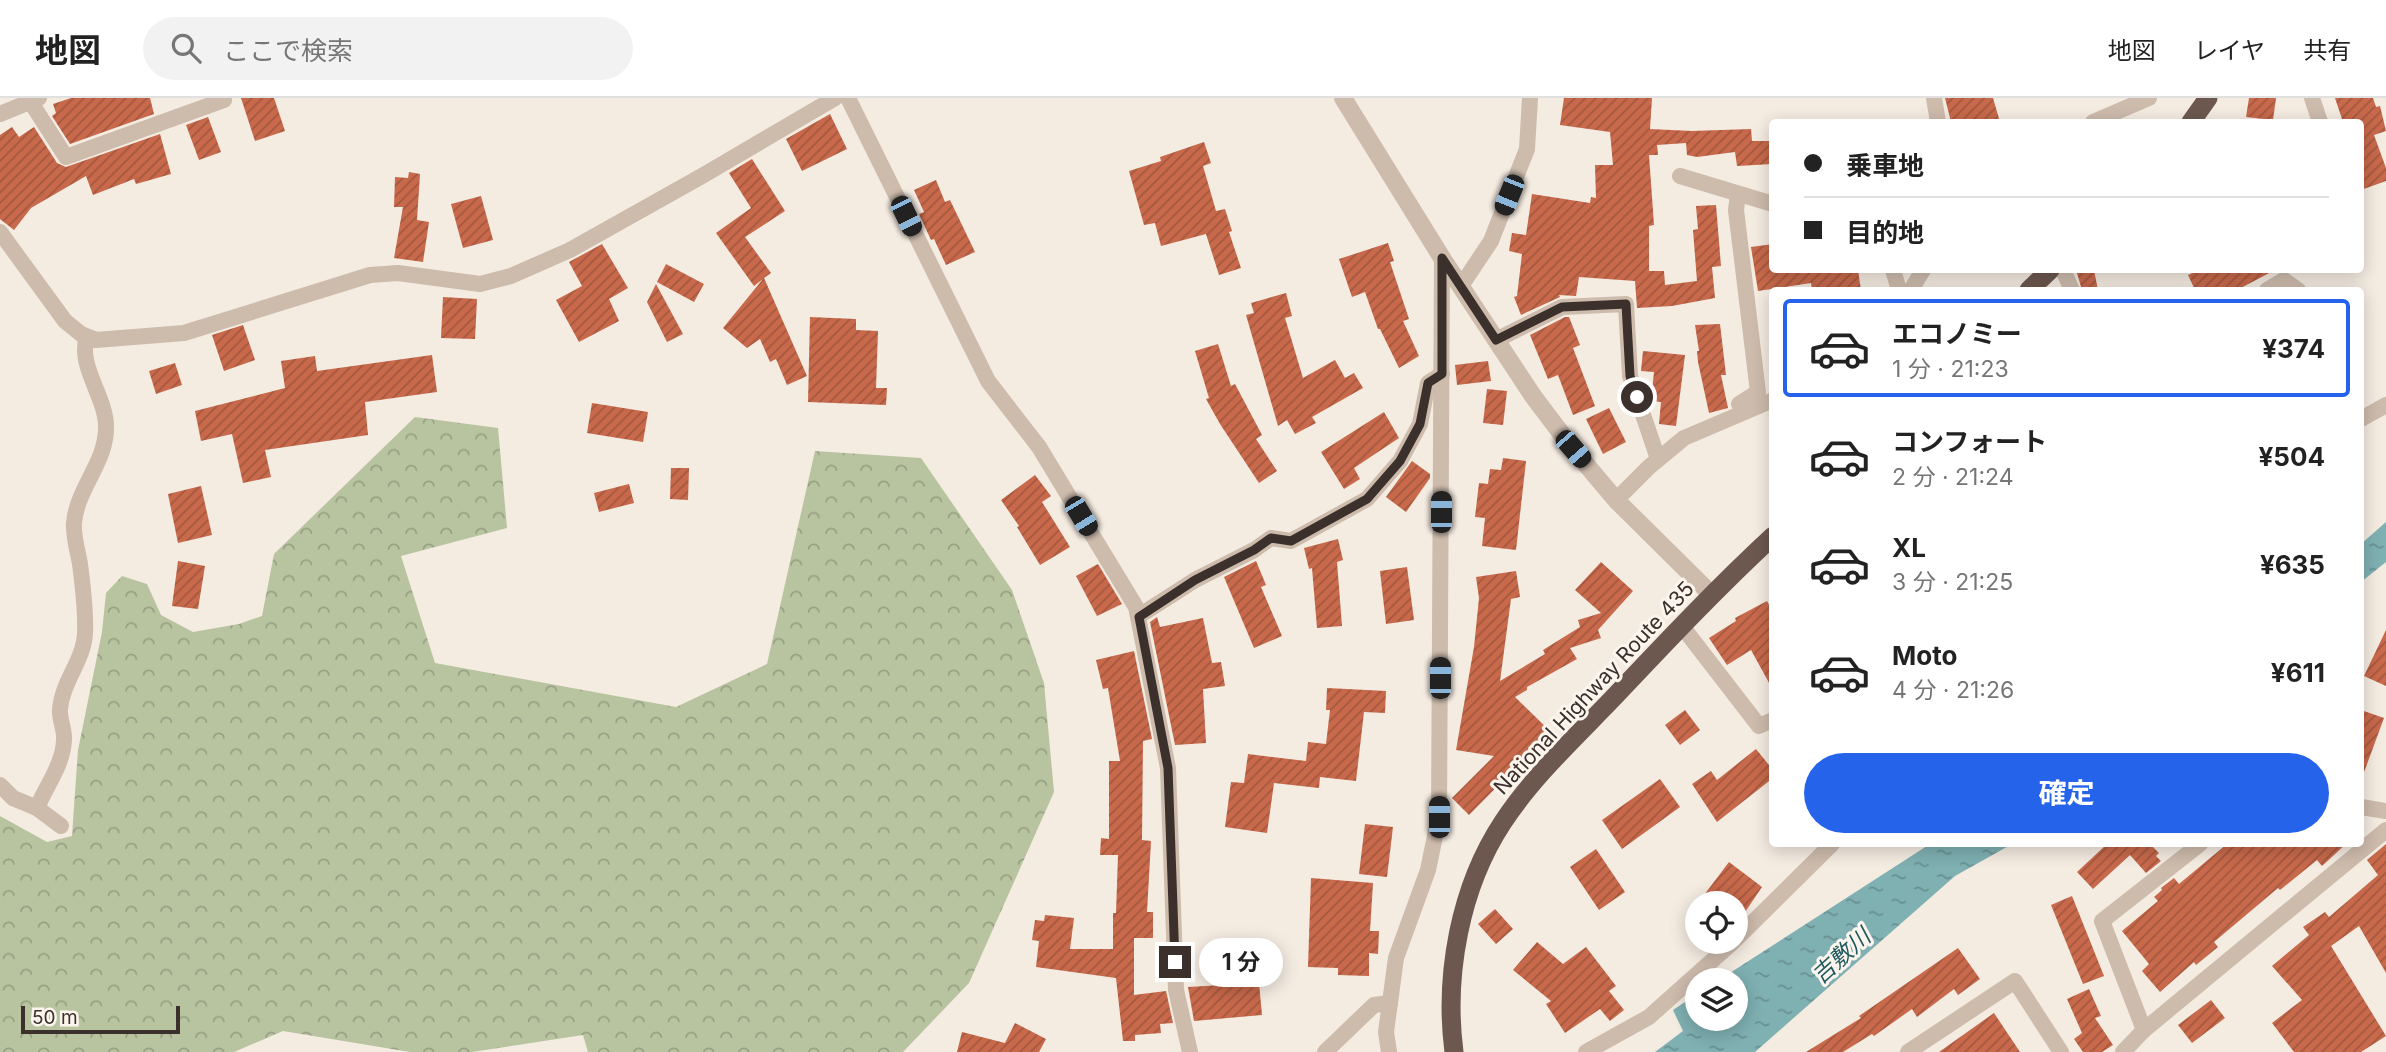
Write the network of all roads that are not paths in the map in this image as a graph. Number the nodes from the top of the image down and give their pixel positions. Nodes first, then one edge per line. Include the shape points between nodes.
1 (223, 98) edge
2 (835, 98) edge
3 (848, 98) edge
4 (1343, 98) edge
5 (1530, 98) edge
6 (1934, 98) edge
7 (2149, 98) edge
8 (2208, 98) edge
9 (2312, 98) edge
10 (34, 100) edge
11 (2, 110) edge
12 (1938, 119) edge
13 (2100, 119) edge
14 (2192, 119) edge
15 (2319, 119) edge
16 (1680, 176) dead end
17 (1738, 194) junction
18 (1769, 203) edge
19 (0, 232) edge
20 (1442, 258) junction
21 (2047, 273) edge
22 (1461, 286) junction
23 (2032, 287) edge
24 (2272, 287) edge
25 (2294, 287) edge
26 (87, 337) junction
27 (1496, 340) junction
28 (1442, 374) junction
29 (1768, 392) edge
30 (1739, 404) dead end
31 (2386, 405) edge
32 (2364, 417) edge
33 (1658, 459) junction
34 (1616, 500) junction
35 (1769, 540) edge
36 (1711, 594) junction
37 (1139, 617) junction
38 (1681, 625) junction
39 (1769, 722) edge
40 (0, 785) edge
41 (2364, 807) edge
42 (37, 808) junction
43 (2386, 811) edge
44 (61, 826) dead end
45 (2386, 830) edge
46 (1829, 847) edge
47 (2196, 847) edge
48 (1748, 926) edge
49 (1718, 954) edge
50 (1390, 1003) junction
51 (2144, 1030) junction
52 (1190, 1052) edge
53 (1325, 1052) edge
54 (1389, 1052) edge
55 (1454, 1052) edge
56 (1586, 1052) edge
57 (1908, 1052) edge
58 (2061, 1052) edge
59 (2123, 1052) edge

1 - 10 street via 66,157
2 - 26 street via 570,250 511,276 480,285 398,273 370,275 184,333
3 - 37 street via 988,381 1040,447
4 - 20 street
5 - 22 street via 1527,149 1491,241
6 - 12 street
7 - 13 street
8 - 14 highway
9 - 15 street
10 - 11 street
16 - 17 street
17 - 18 street
17 - 29 street via 1736,210
19 - 26 street via 65,321
20 - 22 street
20 - 28 street
21 - 23 highway
22 - 27 street
24 - 25 street via 2284,280
26 - 42 street via 87,363 102,400 106,428 101,458 83,488 74,523 85,636 60,708 65,739 62,757
27 - 33 street via 1562,307 1626,304 1630,376
27 - 34 street via 1541,407
28 - 37 street via 1428,383 1420,424 1400,461 1367,499 1291,541 1271,538
28 - 50 street via 1439,817 1428,870 1396,958
29 - 30 street
29 - 33 street via 1684,438
31 - 32 street
33 - 34 street
34 - 36 street
35 - 36 highway, National Highway Route 435
36 - 38 highway, National Highway Route 435
37 - 52 street via 1168,768 1176,990
38 - 39 street via 1759,726
38 - 55 highway, National Highway Route 435 via 1533,783 1484,855 1466,900 1453,970
40 - 42 street via 13,798
41 - 43 street
42 - 44 street
45 - 51 street
46 - 48 street
47 - 51 street via 2102,921
49 - 56 street via 1648,1017
50 - 53 street via 1374,1004
50 - 54 street
51 - 59 street
57 - 58 street via 2015,981

